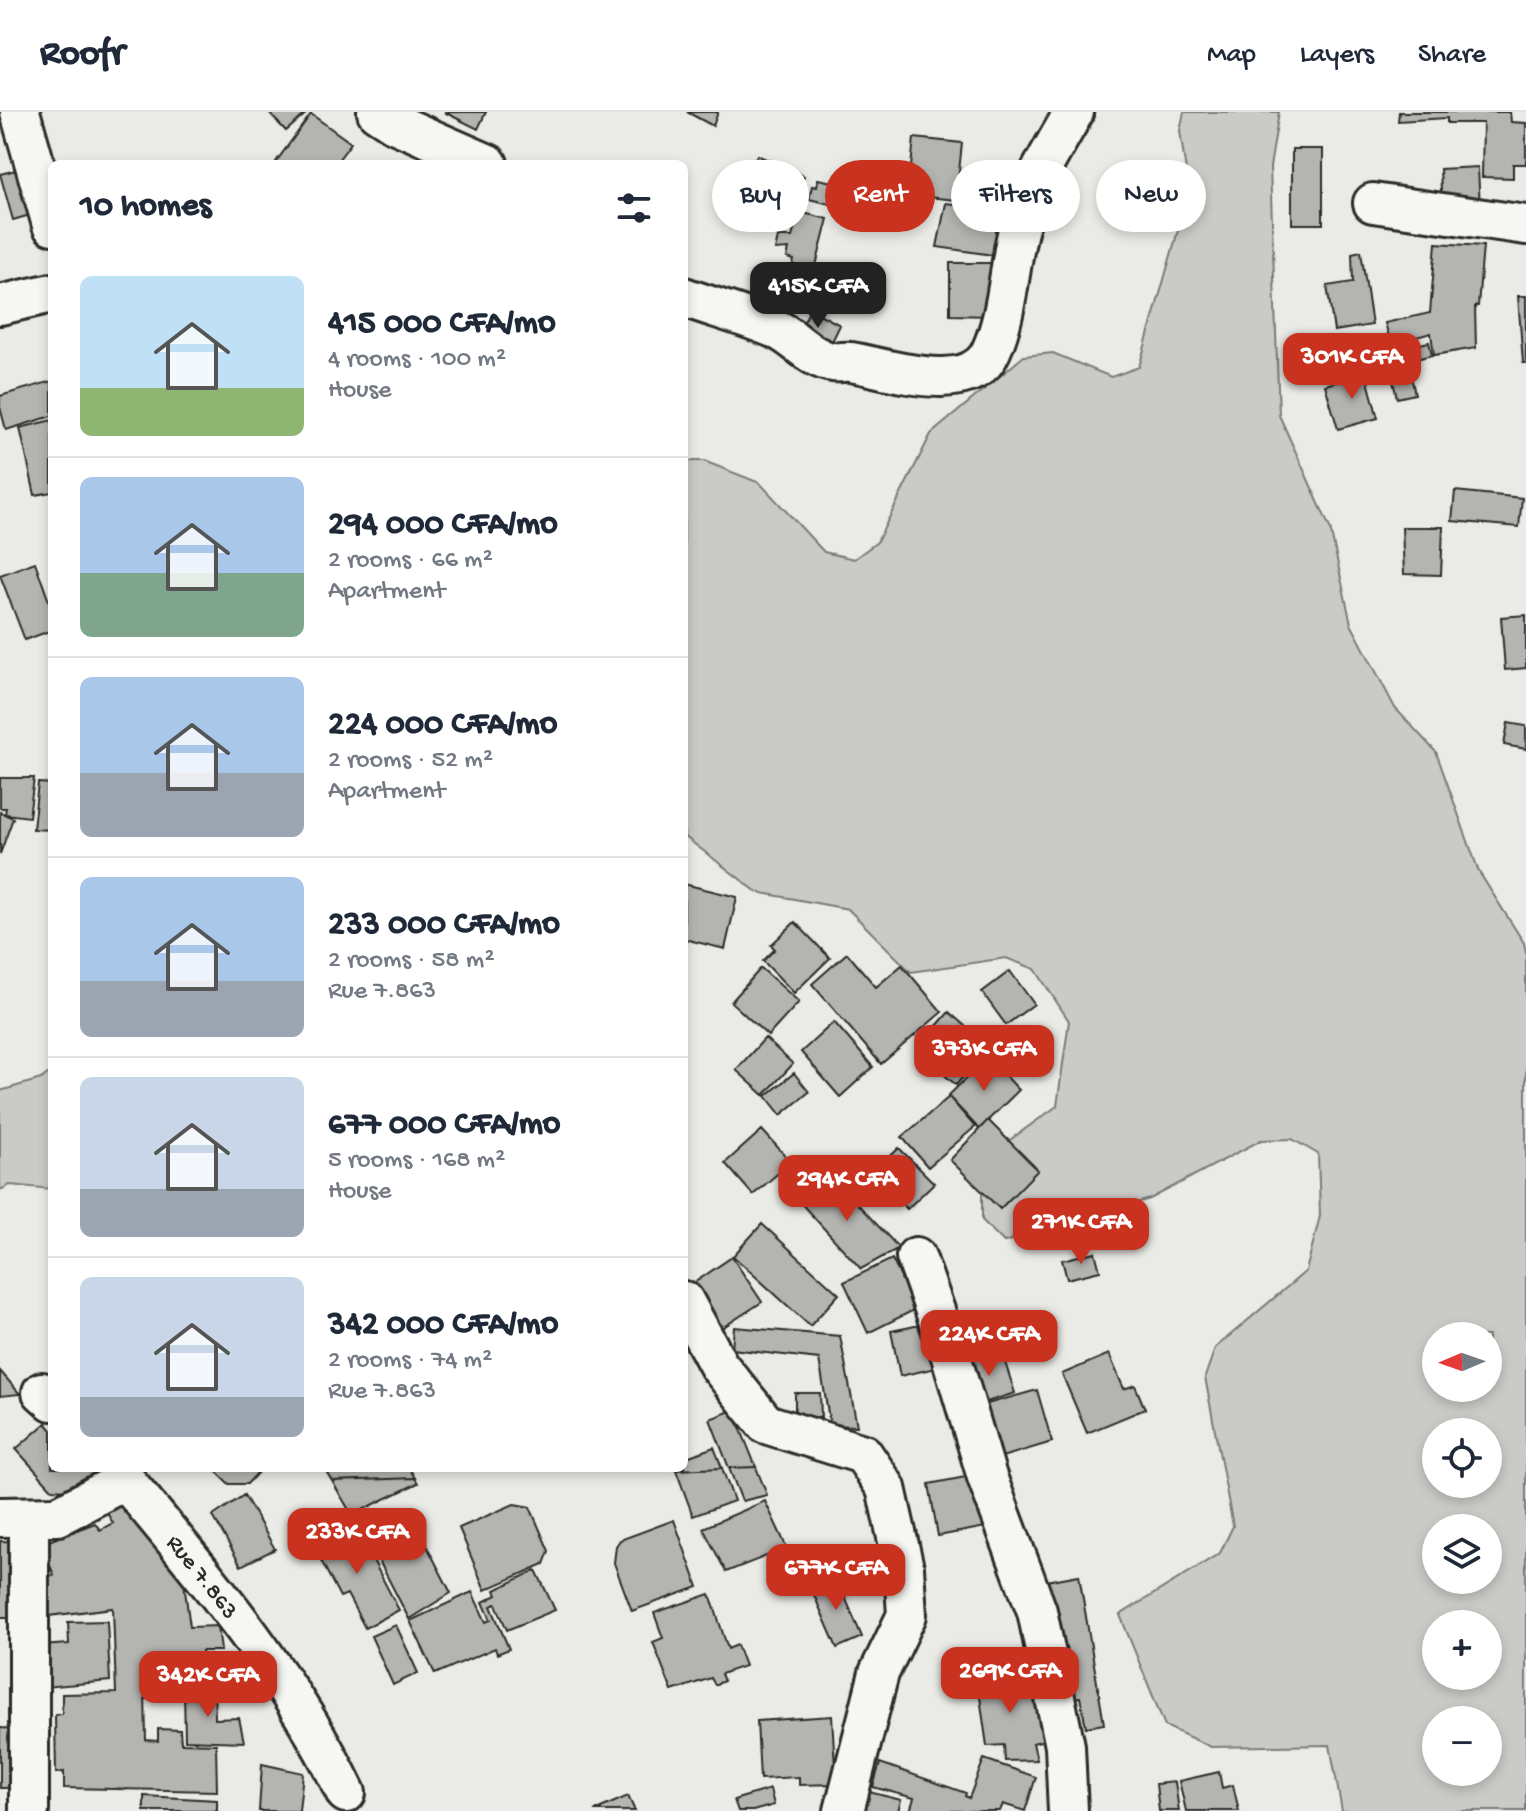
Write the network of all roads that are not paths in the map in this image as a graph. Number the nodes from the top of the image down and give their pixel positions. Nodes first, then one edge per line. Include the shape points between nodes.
1 (20, 112) edge
2 (377, 112) edge
3 (1074, 112) edge
4 (479, 160) edge
5 (1373, 203) dead end
6 (48, 211) edge
7 (1526, 225) edge
8 (48, 294) edge
9 (688, 298) edge
10 (0, 305) edge
11 (916, 1257) dead end
12 (688, 1308) edge
13 (120, 1474) edge
14 (14, 1517) edge
15 (346, 1805) edge
16 (29, 1811) edge
17 (844, 1811) edge
18 (1068, 1811) edge

1 - 6 street
2 - 4 street
3 - 9 street via 1023,211 990,354 974,371 943,378 833,362 779,330
5 - 7 street
8 - 10 street
11 - 18 street via 1037,1611 1065,1746
12 - 17 street via 719,1366 766,1424 863,1454 886,1488 904,1568 907,1615 879,1673
13 - 14 street, Rue 7.863 via 58,1516
13 - 15 street, Rue 7.863 via 278,1673 324,1746
14 - 16 street

